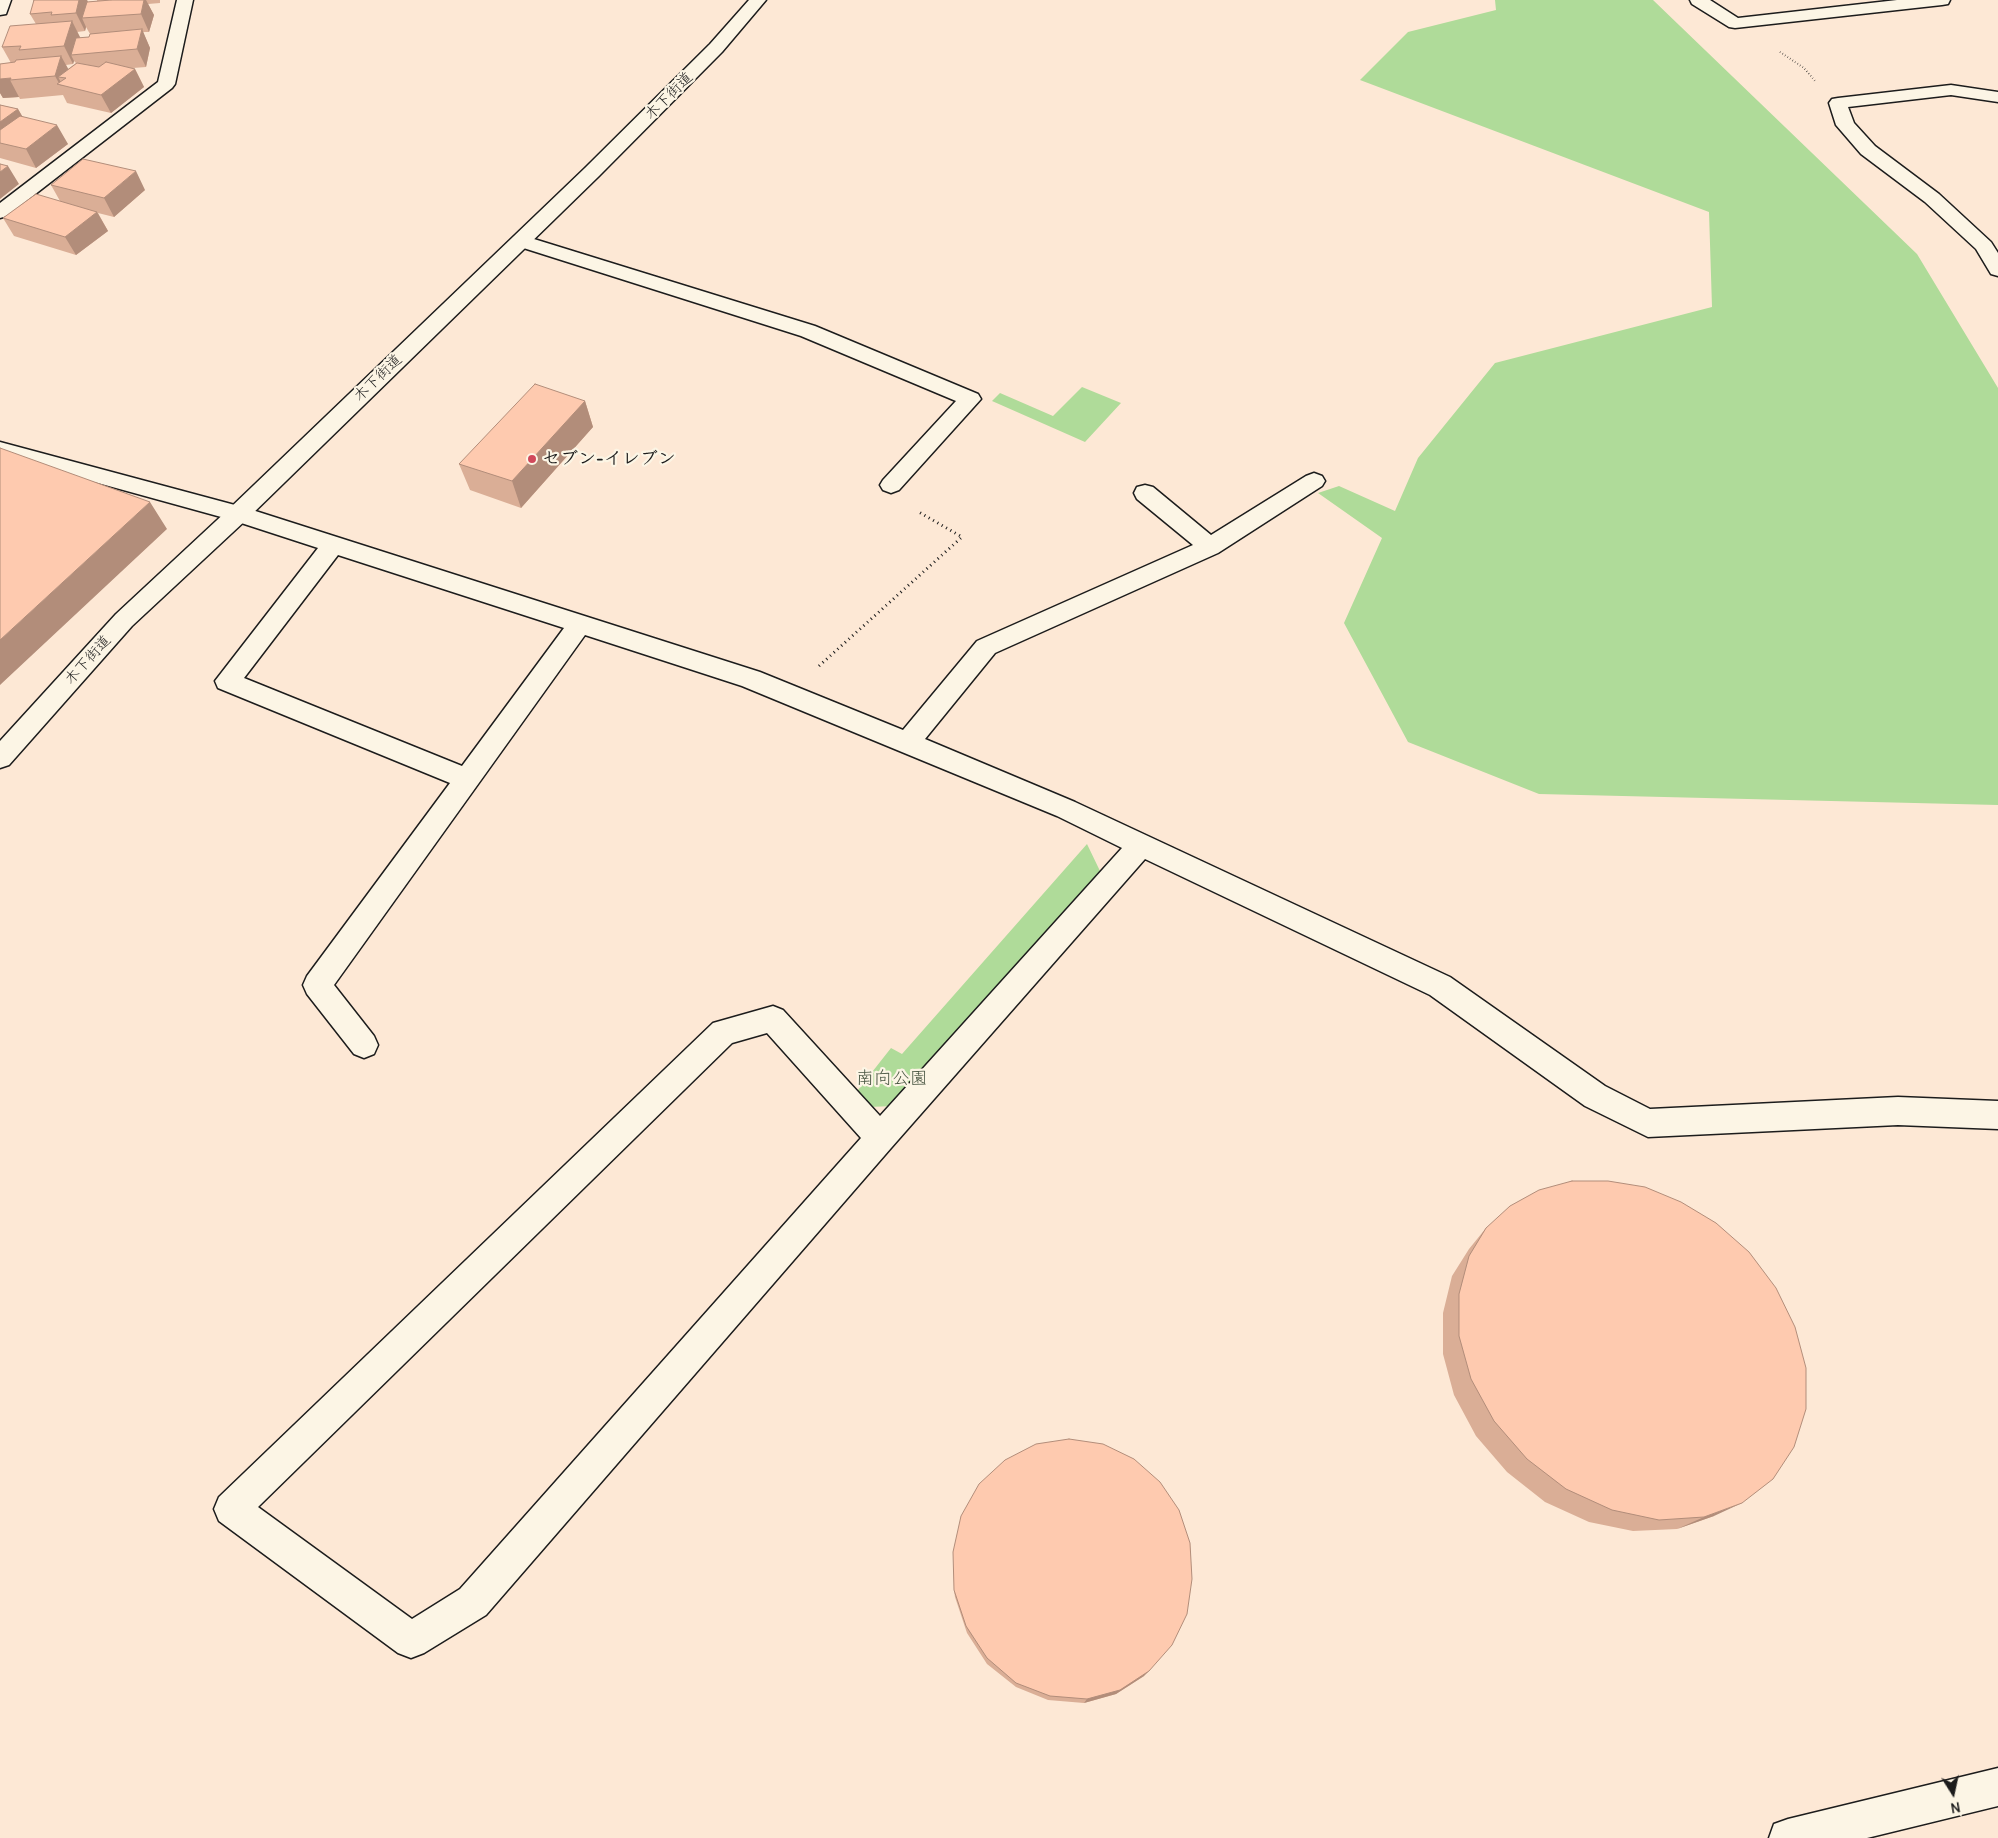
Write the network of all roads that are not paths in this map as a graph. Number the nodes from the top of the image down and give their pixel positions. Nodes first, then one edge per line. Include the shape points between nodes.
1 (3, 0) edge
2 (185, 0) edge
3 (758, 0) edge
4 (1698, 0) edge
5 (1942, 0) edge
6 (0, 10) edge
7 (1998, 97) edge
8 (0, 212) edge
9 (521, 241) junction
10 (1991, 245) edge
11 (1998, 270) edge
12 (0, 449) edge
13 (1314, 482) dead end
14 (891, 485) road end
15 (1145, 493) dead end
16 (238, 514) junction
17 (333, 545) junction
18 (1210, 547) junction
19 (580, 624) junction
20 (907, 743) junction
21 (0, 758) edge
22 (468, 779) junction
23 (1141, 845) junction
24 (364, 1045) dead end
25 (1998, 1115) edge
26 (880, 1138) junction
27 (1998, 1787) edge
28 (1788, 1838) edge

1 - 6 main road
2 - 8 main road via 166,84
3 - 9 main road, 木下街道 via 716,48
4 - 5 main road via 1735,23
7 - 10 main road via 1951,90 1838,103 1846,125 1868,150
9 - 14 main road via 808,331 970,399
9 - 16 main road, 木下街道
10 - 11 main road
12 - 16 main road
13 - 18 main road
15 - 18 main road
16 - 17 main road
16 - 21 main road, 木下街道 via 124,620
17 - 19 main road
17 - 22 main road via 227,681
18 - 20 main road via 986,647
19 - 20 main road via 751,680
19 - 22 main road
20 - 23 main road via 1066,809
22 - 24 main road via 317,985
23 - 25 main road via 1440,986 1594,1096 1648,1123 1898,1111
23 - 26 main road
26 - 26 main road via 473,1602 411,1640 231,1508 723,1032 773,1019
27 - 28 main road

